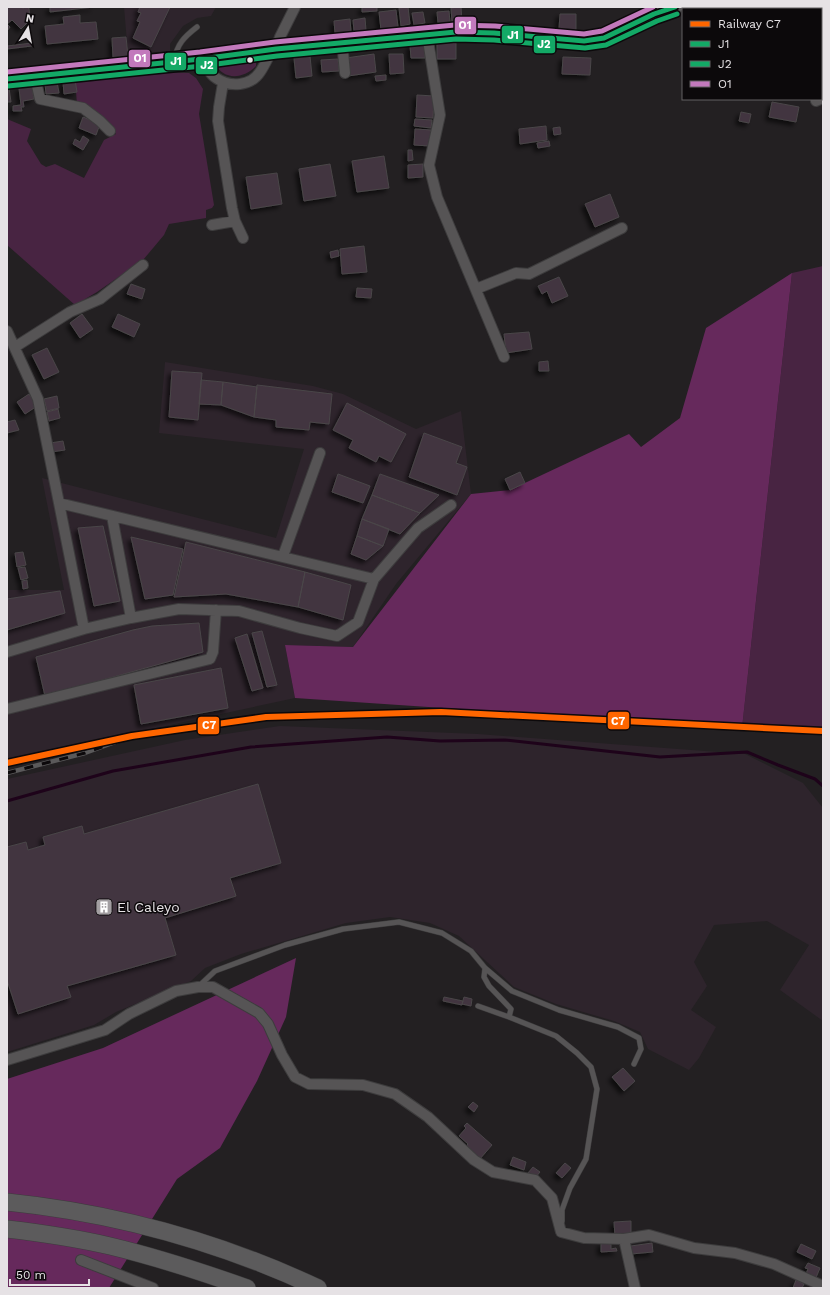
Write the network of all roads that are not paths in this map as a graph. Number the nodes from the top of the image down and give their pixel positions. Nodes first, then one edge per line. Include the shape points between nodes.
1 (295, 7) edge
2 (675, 7) edge
3 (197, 27) dead end
4 (427, 34) junction
5 (342, 42) junction
6 (274, 49) junction
7 (201, 59) junction
8 (174, 62) junction
9 (345, 73) dead end
10 (35, 77) junction
11 (7, 79) edge
12 (223, 83) junction
13 (110, 131) dead end
14 (235, 221) junction
15 (212, 225) dead end
16 (622, 228) dead end
17 (243, 238) dead end
18 (143, 265) dead end
19 (476, 289) junction
20 (7, 331) edge
21 (14, 347) junction
22 (504, 357) dead end
23 (320, 453) dead end
24 (59, 503) junction
25 (451, 505) dead end
26 (112, 516) junction
27 (283, 556) junction
28 (374, 579) junction
29 (216, 610) junction
30 (131, 618) junction
31 (84, 629) junction
32 (7, 652) edge
33 (7, 709) edge
34 (486, 968) junction
35 (198, 986) junction
36 (478, 1006) dead end
37 (509, 1017) junction
38 (7, 1060) edge
39 (634, 1064) dead end
40 (7, 1202) edge
41 (7, 1229) edge
42 (561, 1232) junction
43 (624, 1239) junction
44 (81, 1260) dead end
45 (823, 1286) edge
46 (153, 1288) edge
47 (247, 1288) edge
48 (318, 1288) edge
49 (635, 1288) edge

1 - 6 street
2 - 4 street via 604,38 584,41 494,33
3 - 8 lane via 181,41
4 - 5 street
4 - 19 street via 440,115 429,165 437,198
5 - 6 street
5 - 9 street
6 - 7 street
6 - 12 street via 260,73 252,80 241,84
7 - 8 street
7 - 12 street via 215,78
8 - 10 street
10 - 11 street
10 - 13 street via 40,99 83,108
12 - 14 street via 218,121
14 - 15 street
14 - 17 street
16 - 19 street via 529,274 516,273
18 - 21 street via 100,299 70,312
19 - 22 street
20 - 21 street
21 - 24 street via 38,399
23 - 27 street
24 - 26 street
24 - 31 street
25 - 28 street via 418,528
26 - 27 street
26 - 30 street
27 - 28 street
28 - 29 street via 358,622 337,636 239,611
29 - 30 street via 179,609
29 - 33 street via 213,652 210,659
30 - 31 street
31 - 32 street
34 - 35 lane via 470,951 442,933 399,922 343,929 284,945 215,971
34 - 37 lane via 484,977 511,1009
34 - 39 lane via 512,991 559,1010 618,1027 639,1038 641,1049
35 - 38 street via 176,991 154,1001 105,1030
35 - 42 street via 214,987 259,1013 268,1024 295,1077 309,1084 363,1085 395,1094 428,1117 474,1160 493,1172 535,1180 552,1198
36 - 37 lane
37 - 42 lane via 556,1036 578,1053 591,1067 597,1089 586,1159 570,1188 562,1210
40 - 48 highway via 108,1216 200,1241
41 - 47 highway via 109,1245 195,1269
42 - 43 street via 584,1238
43 - 45 street via 650,1236 694,1248 735,1253 774,1264
43 - 49 street
44 - 46 street

